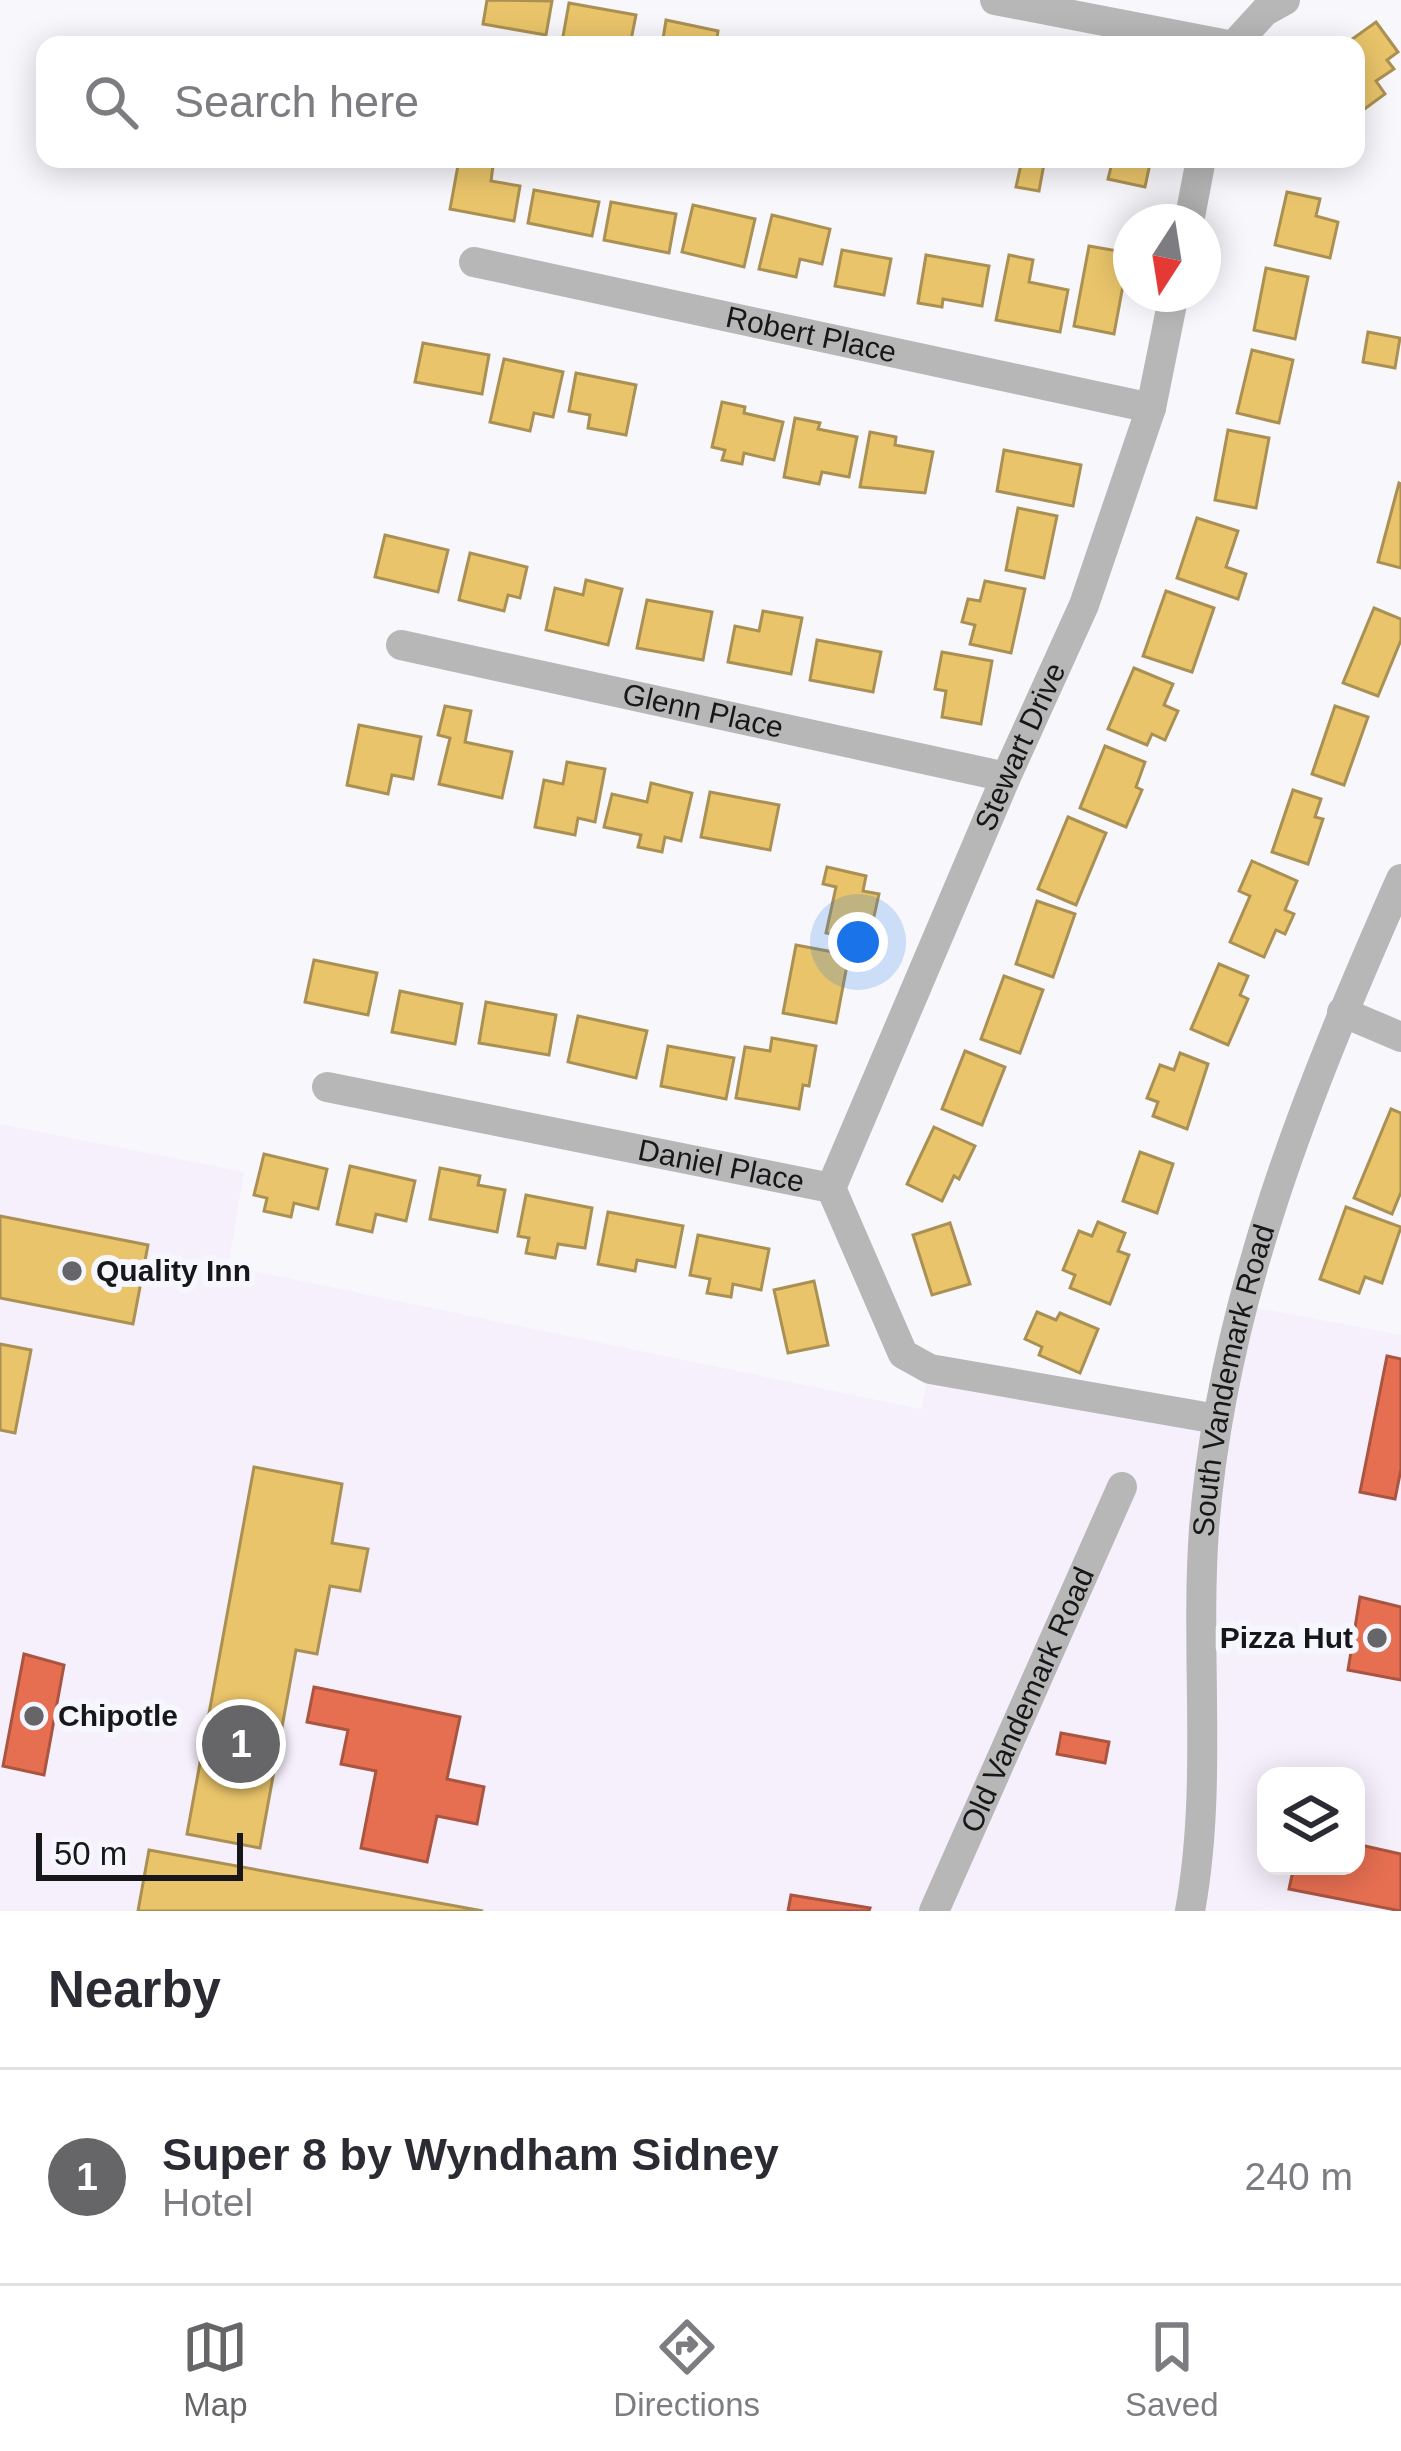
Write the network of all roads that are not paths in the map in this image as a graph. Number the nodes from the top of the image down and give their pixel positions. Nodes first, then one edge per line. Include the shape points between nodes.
1 (995, 0) edge
2 (1285, 0) edge
3 (1184, 36) edge
4 (1240, 36) edge
5 (1200, 168) edge
6 (1193, 204) edge
7 (474, 262) dead end
8 (1170, 312) edge
9 (1150, 408) junction
10 (401, 645) dead end
11 (1006, 777) junction
12 (1401, 879) edge
13 (1342, 1012) junction
14 (1401, 1037) edge
15 (327, 1087) dead end
16 (831, 1188) junction
17 (1217, 1419) junction
18 (1122, 1487) dead end
19 (934, 1911) edge
20 (1190, 1911) edge

1 - 3 street
2 - 4 street
5 - 6 street
7 - 9 street, Robert Place
8 - 9 street, Stewart Drive
9 - 11 street, Stewart Drive via 1084,605
10 - 11 street, Glenn Place
11 - 16 street, Stewart Drive
12 - 13 street, South Vandemark Road
13 - 14 street
13 - 17 street, South Vandemark Road via 1249,1275
15 - 16 street, Daniel Place
16 - 17 street, Daniel Place via 903,1354 930,1369
17 - 20 street, South Vandemark Road via 1204,1532 1203,1744
18 - 19 street, Old Vandemark Road

